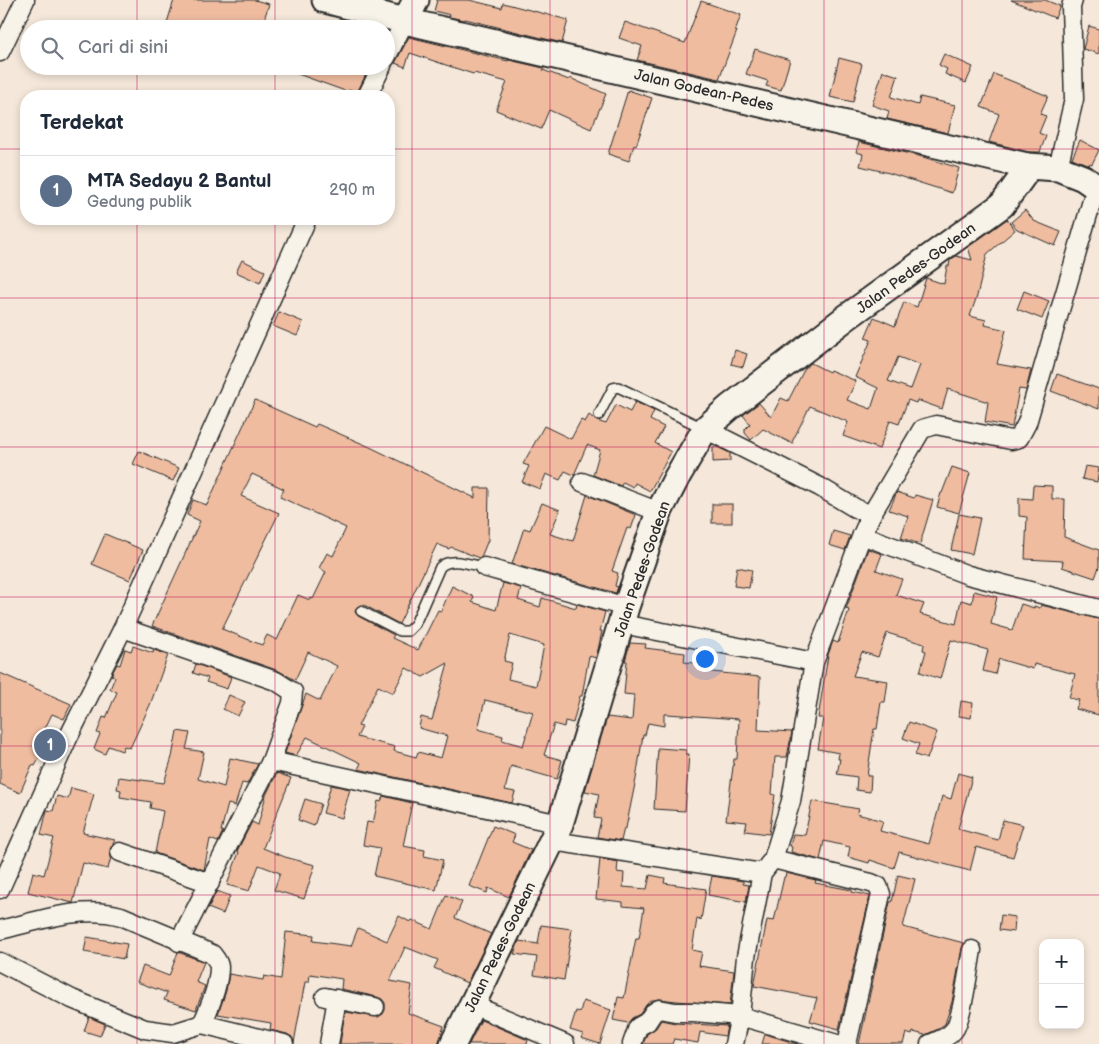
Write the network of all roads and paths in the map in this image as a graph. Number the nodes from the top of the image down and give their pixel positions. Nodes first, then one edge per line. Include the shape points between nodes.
1 (25, 0) edge
2 (325, 0) edge
3 (1072, 0) edge
4 (410, 11) edge
5 (395, 40) edge
6 (0, 52) edge
7 (378, 75) edge
8 (370, 90) edge
9 (1026, 166) junction
10 (1058, 168) junction
11 (1098, 188) edge
12 (304, 225) edge
13 (599, 415) dead end
14 (705, 429) junction
15 (582, 482) dead end
16 (660, 512) junction
17 (871, 515) junction
18 (862, 535) junction
19 (491, 569) joint
20 (1099, 609) edge
21 (361, 611) dead end
22 (624, 615) junction
23 (123, 628) junction
24 (814, 662) junction
25 (271, 760) junction
26 (556, 832) junction
27 (120, 852) dead end
28 (768, 866) junction
29 (210, 882) junction
30 (0, 889) edge
31 (0, 930) edge
32 (179, 942) junction
33 (972, 950) dead end
34 (0, 962) edge
35 (472, 1005) junction
36 (375, 1007) dead end
37 (740, 1016) junction
38 (202, 1024) junction
39 (284, 1044) edge
40 (329, 1044) edge
41 (453, 1044) edge
42 (565, 1044) edge
43 (632, 1044) edge
44 (734, 1044) edge
45 (837, 1044) edge
46 (848, 1044) edge
47 (930, 1044) edge

1 - 6 street
2 - 4 street, Jalan Godean-Pedes
3 - 10 street via 1074,98
4 - 5 street
4 - 9 street, Jalan Godean-Pedes via 652,78
7 - 8 street
9 - 10 street, Jalan Godean-Pedes
9 - 14 street, Jalan Pedes-Godean via 1023,176 1002,205 840,323
10 - 11 street, Jalan Godean-Pedes
11 - 17 street via 1027,423 1019,438 1011,440 936,425 922,429
12 - 23 street
13 - 14 lane via 613,388 618,387
14 - 16 street, Jalan Pedes-Godean
14 - 17 street
15 - 16 street
16 - 22 street, Jalan Pedes-Godean
17 - 18 street
18 - 20 street via 968,575
18 - 24 street
19 - 21 lane via 451,561 444,563 415,624 408,631 400,631
19 - 22 street
22 - 24 street
22 - 26 street, Jalan Pedes-Godean
23 - 25 street via 291,689 294,695
23 - 30 street via 68,738
24 - 28 street via 791,802
25 - 26 street via 359,779
25 - 29 street
26 - 28 street
26 - 35 street, Jalan Pedes-Godean
27 - 29 street
28 - 37 street via 746,957
28 - 46 street via 871,882 878,886 881,894
29 - 32 street
31 - 32 street via 66,915 107,912
32 - 38 street via 212,954 219,966 211,1004
33 - 47 street via 955,1028 947,1037
34 - 38 street via 72,999 145,1029 173,1033
35 - 41 street, Jalan Pedes-Godean
35 - 42 street
36 - 40 street via 331,998
37 - 43 street via 656,1010 650,1020 638,1027
37 - 44 street
37 - 45 street
38 - 39 street

